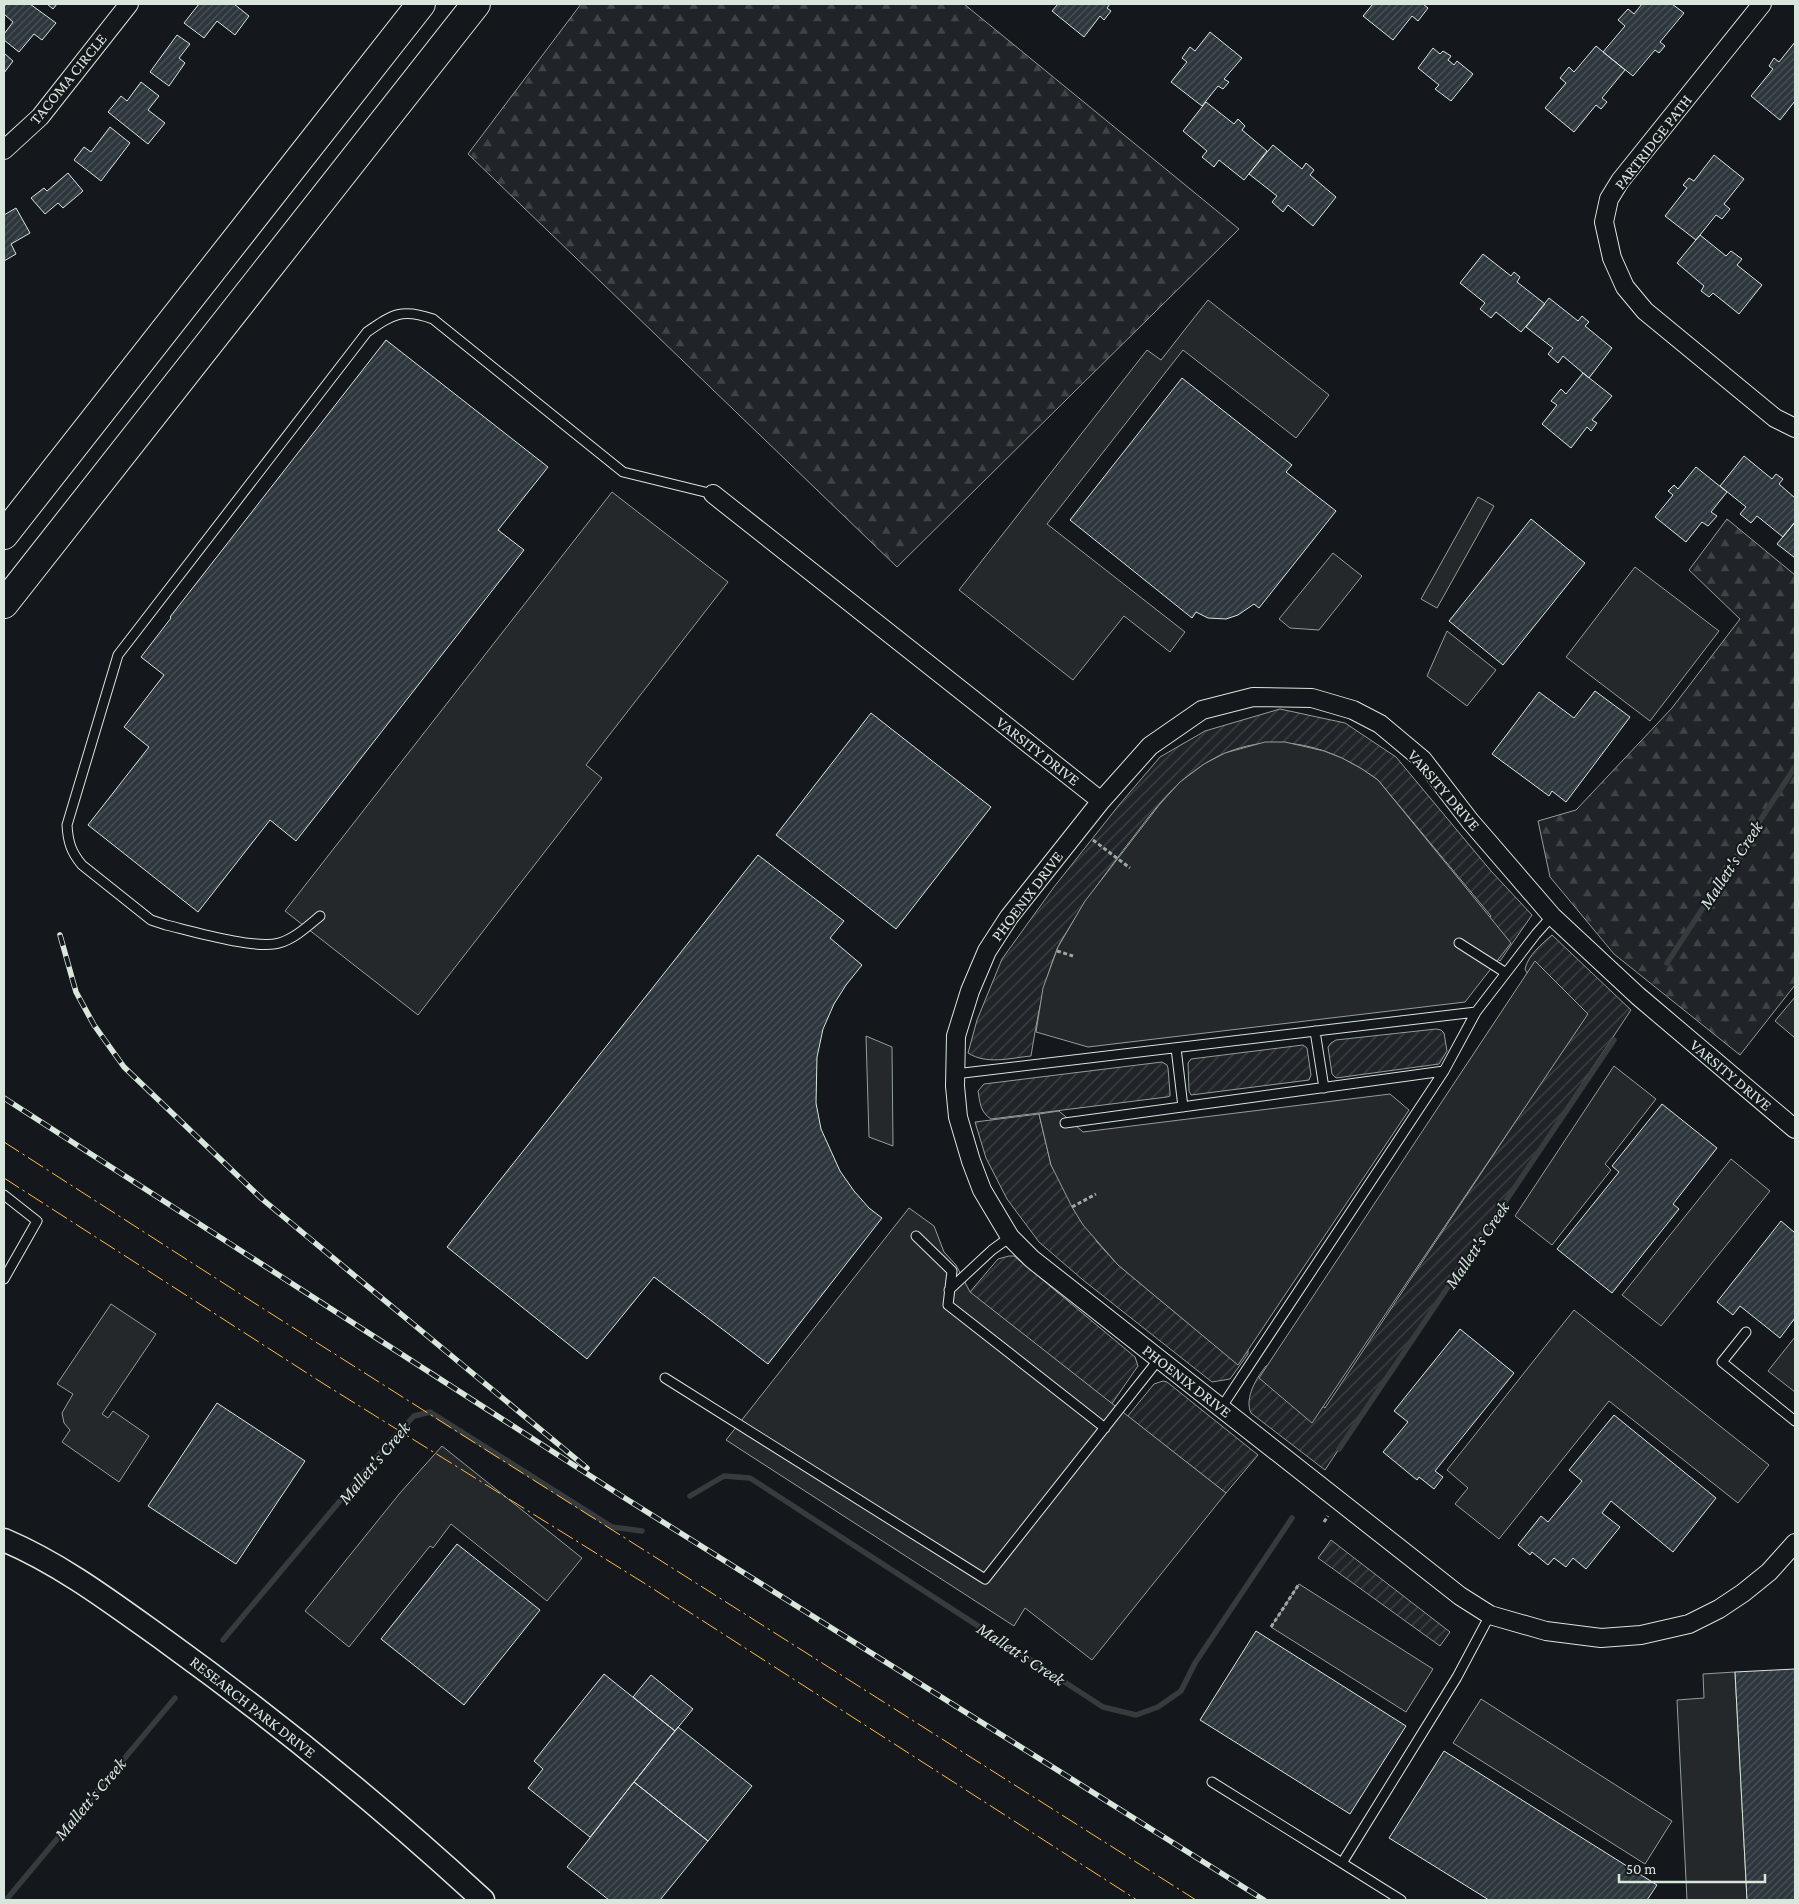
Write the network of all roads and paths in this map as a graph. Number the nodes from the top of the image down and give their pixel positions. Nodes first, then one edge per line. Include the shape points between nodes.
1 (129, 4) edge
2 (421, 4) edge
3 (476, 4) edge
4 (1762, 4) edge
5 (4, 150) edge
6 (1795, 428) edge
7 (713, 494) joint
8 (4, 535) edge
9 (4, 604) edge
10 (1101, 801) junction
11 (1092, 839) dead end
12 (1130, 868) dead end
13 (320, 916) dead end
14 (1552, 916) junction
15 (1459, 943) dead end
16 (1057, 951) dead end
17 (1073, 956) dead end
18 (1506, 972) junction
19 (1476, 1012) junction
20 (1315, 1031) junction
21 (1176, 1048) junction
22 (1444, 1071) junction
23 (955, 1074) junction
24 (1324, 1088) junction
25 (1183, 1107) junction
26 (1065, 1123) dead end
27 (1795, 1129) edge
28 (1096, 1194) dead end
29 (4, 1195) edge
30 (1072, 1208) dead end
31 (916, 1236) dead end
32 (1010, 1237) junction
33 (4, 1279) edge
34 (950, 1290) junction
35 (1746, 1332) dead end
36 (1159, 1359) junction
37 (665, 1378) dead end
38 (1221, 1408) junction
39 (1795, 1421) edge
40 (1105, 1428) junction
41 (1330, 1514) dead end
42 (1324, 1522) dead end
43 (4, 1540) edge
44 (1795, 1543) edge
45 (1299, 1584) dead end
46 (1490, 1615) junction
47 (1272, 1627) dead end
48 (1212, 1782) dead end
49 (1342, 1863) junction
50 (483, 1900) edge
51 (1402, 1900) edge

1 - 5 street, TACOMA CIRCLE via 40,117
2 - 8 highway
3 - 9 highway
4 - 6 street, PARTRIDGE PATH via 1620,181 1609,199 1604,222 1612,258 1625,287 1644,311 1775,418
7 - 10 street, VARSITY DRIVE
7 - 13 lane via 624,472 433,319 417,313 400,313 367,332 118,655 67,825 72,854 151,920 259,945 286,940
10 - 14 street, VARSITY DRIVE via 1150,746 1202,710 1253,697 1312,698 1353,710 1380,724 1422,760
10 - 23 street, PHOENIX DRIVE via 1009,916 987,951 956,1036
11 - 12 path
14 - 18 lane
14 - 27 street, VARSITY DRIVE via 1638,996
15 - 18 lane
16 - 17 path
18 - 19 lane
19 - 20 lane
19 - 22 lane
20 - 21 lane
20 - 24 lane
21 - 23 lane
21 - 25 lane
22 - 24 lane
22 - 38 lane
23 - 32 street, PHOENIX DRIVE via 958,1117 971,1161 982,1190
24 - 25 lane
25 - 26 lane
28 - 30 path
29 - 33 lane via 37,1221
31 - 34 lane via 952,1271
32 - 34 lane
32 - 36 street, PHOENIX DRIVE via 1032,1259
34 - 40 lane via 948,1305
35 - 39 lane via 1722,1362
36 - 38 street, PHOENIX DRIVE
36 - 40 lane
37 - 40 lane via 985,1579
38 - 46 street, PHOENIX DRIVE via 1460,1596
41 - 42 path
43 - 50 street, RESEARCH PARK DRIVE via 32,1552 75,1578 212,1675 370,1799
44 - 46 street, PHOENIX DRIVE via 1769,1572 1743,1593 1690,1624 1640,1635 1601,1638 1546,1631
45 - 47 path
46 - 49 lane via 1458,1677
48 - 49 lane
49 - 51 lane

